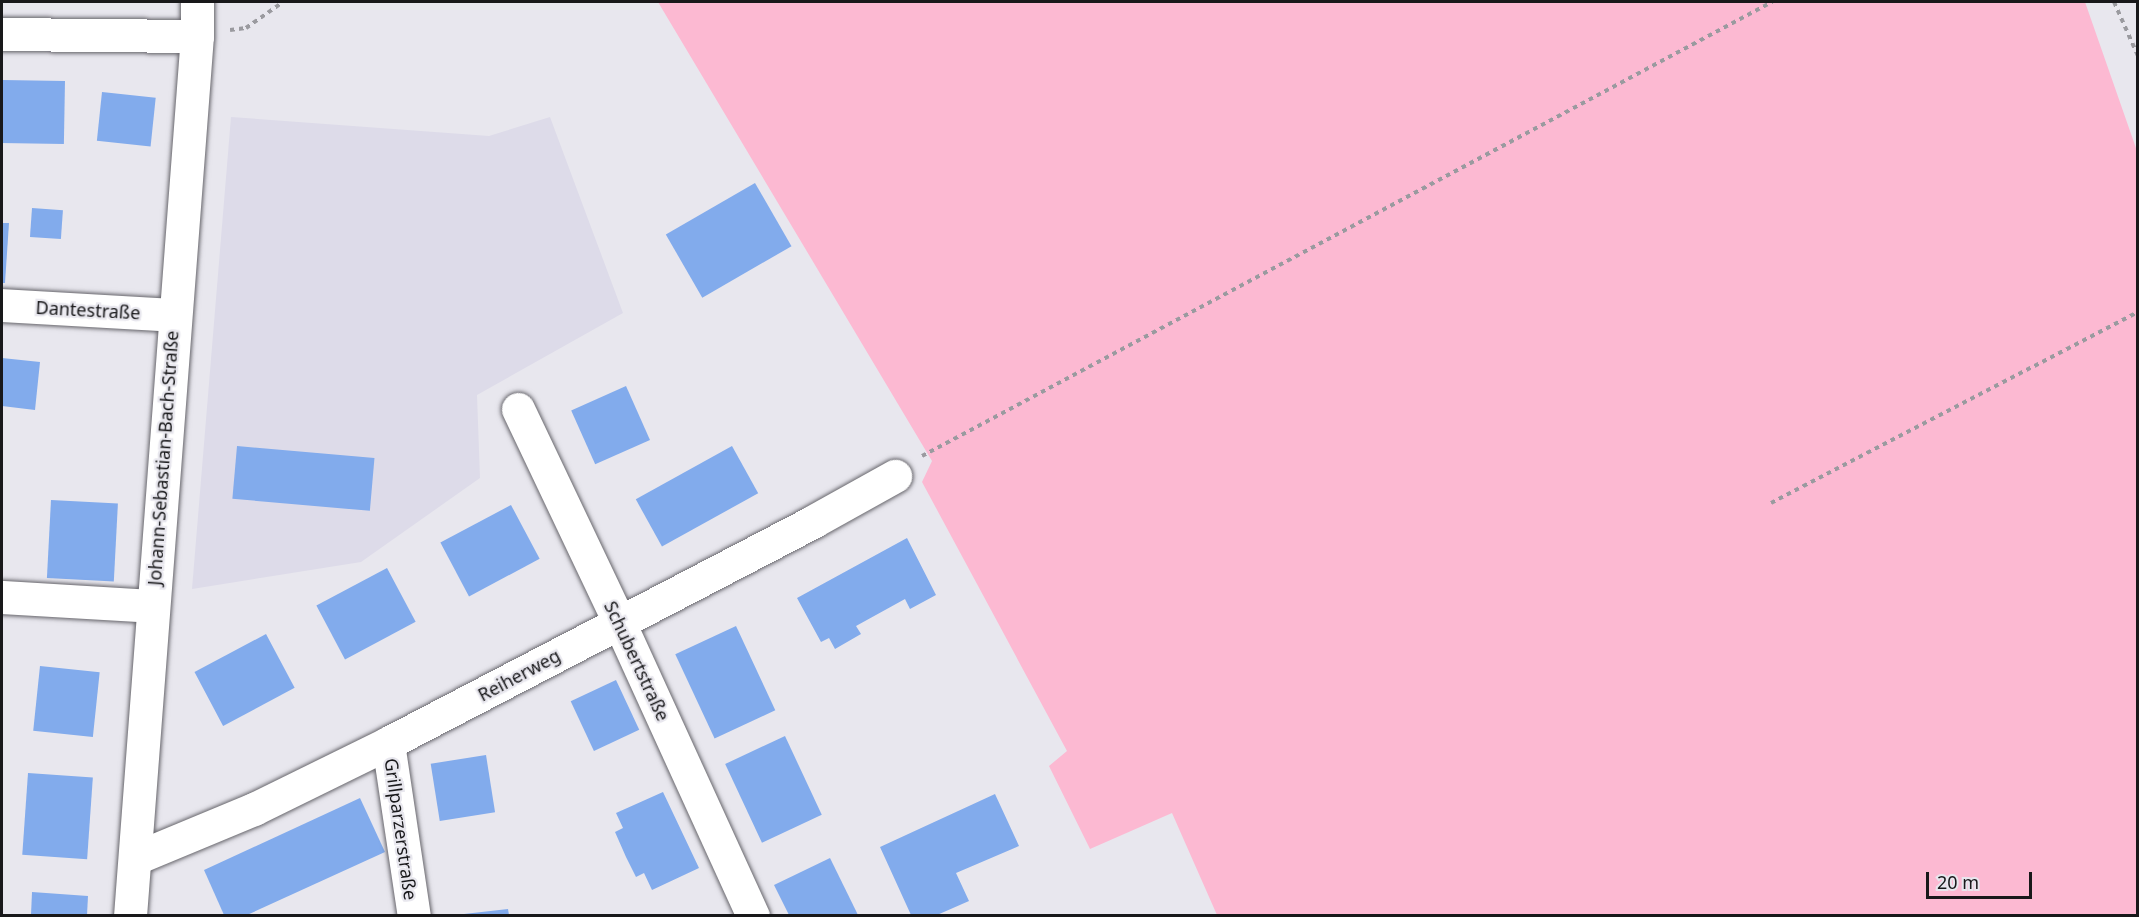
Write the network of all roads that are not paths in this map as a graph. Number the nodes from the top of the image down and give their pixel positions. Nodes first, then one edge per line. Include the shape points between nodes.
1 (196, 2) edge
2 (2, 34) edge
3 (197, 36) junction
4 (2, 305) edge
5 (174, 315) junction
6 (518, 409) dead end
7 (895, 476) road end
8 (2, 597) edge
9 (152, 606) junction
10 (619, 622) junction
11 (388, 743) junction
12 (136, 858) junction
13 (130, 915) edge
14 (414, 915) edge
15 (753, 915) edge

1 - 3 street, Johann-Sebastian-Bach-Straße
2 - 3 street
3 - 5 street, Johann-Sebastian-Bach-Straße
4 - 5 street, Dantestraße
5 - 9 street, Johann-Sebastian-Bach-Straße
6 - 10 street, Schubertstraße
7 - 10 street, Reiherweg
8 - 9 street
9 - 12 street, Johann-Sebastian-Bach-Straße
10 - 11 street, Reiherweg
10 - 15 street, Schubertstraße
11 - 12 street, Reiherweg via 254,809
11 - 14 street, Grillparzerstraße
12 - 13 street, Johann-Sebastian-Bach-Straße

